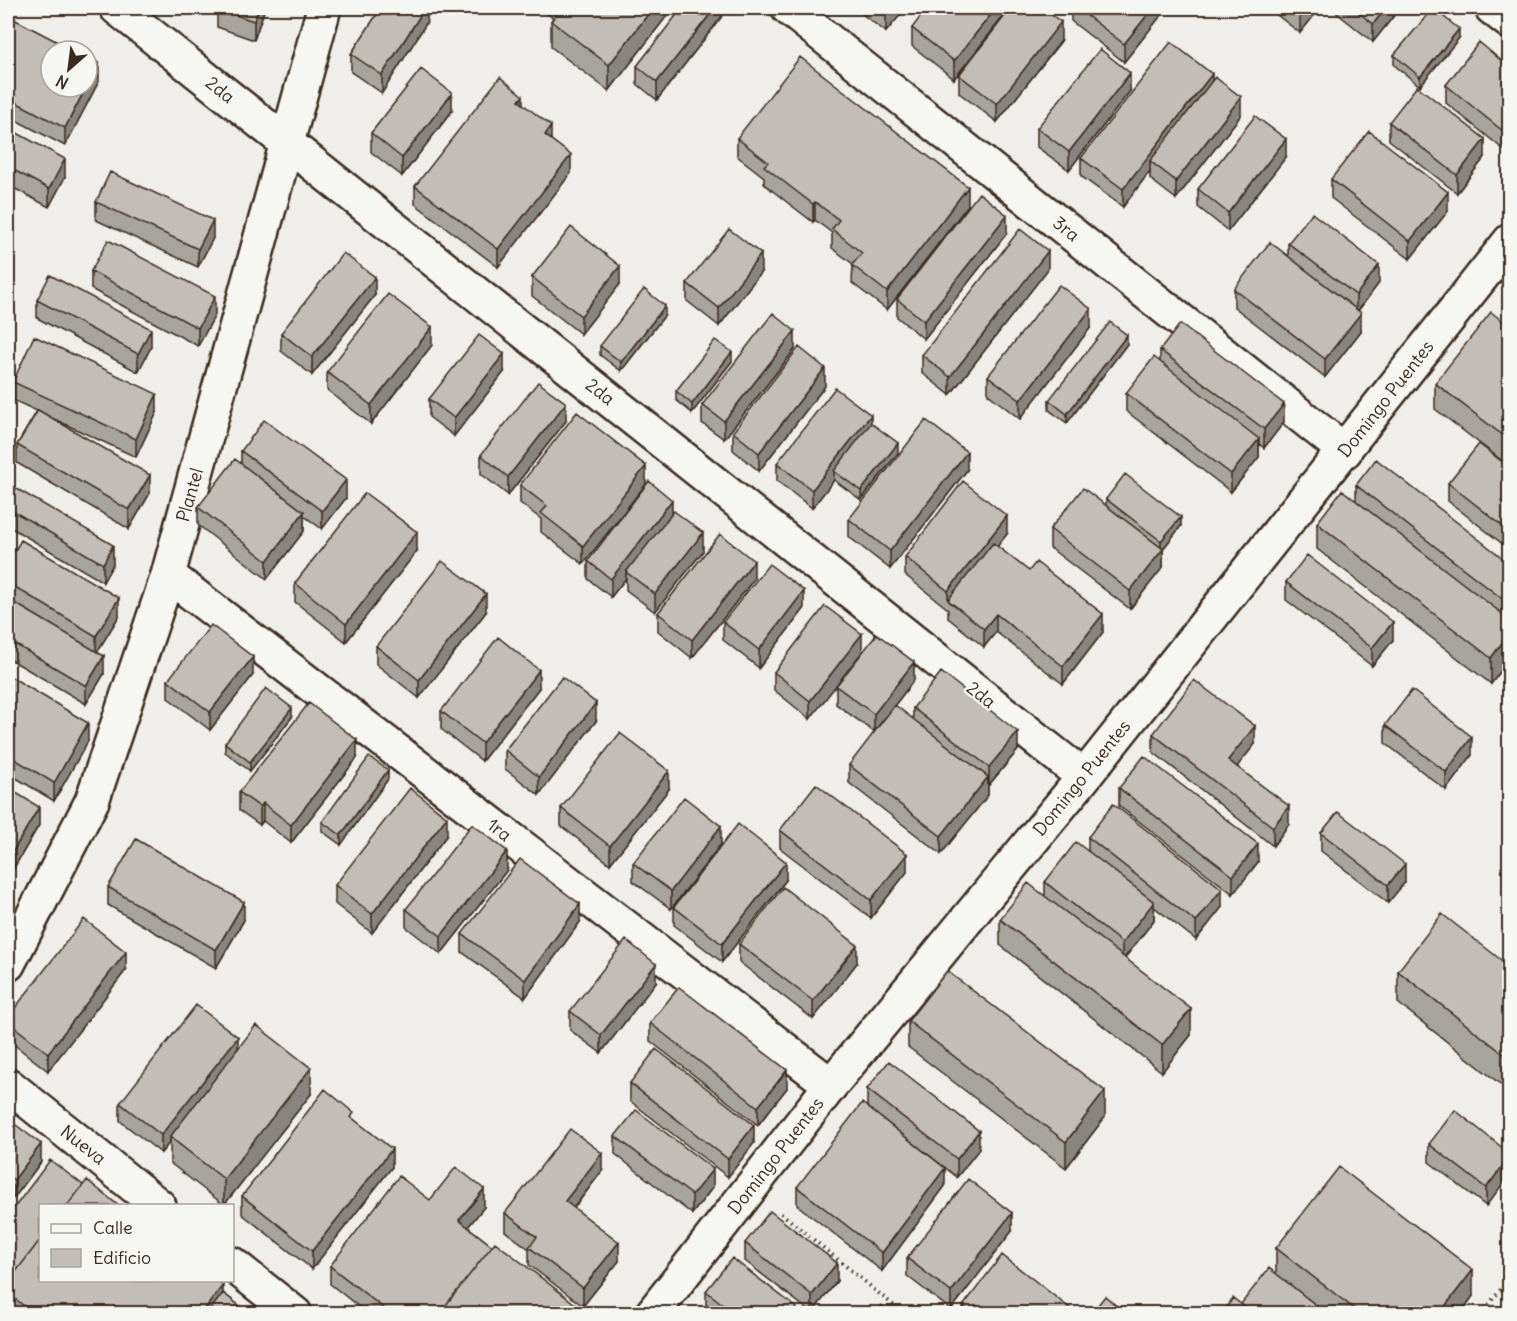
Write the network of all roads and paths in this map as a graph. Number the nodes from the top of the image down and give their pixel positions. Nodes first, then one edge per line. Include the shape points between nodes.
1 (117, 8) edge
2 (324, 8) edge
3 (788, 8) edge
4 (1492, 8) edge
5 (1509, 22) edge
6 (287, 143) junction
7 (1509, 241) edge
8 (1345, 451) junction
9 (168, 575) junction
10 (1084, 777) junction
11 (8, 964) edge
12 (8, 1085) edge
13 (831, 1085) junction
14 (751, 1188) junction
15 (157, 1204) edge
16 (234, 1266) edge
17 (1509, 1278) edge
18 (296, 1314) edge
19 (652, 1314) edge
20 (904, 1314) edge
21 (1481, 1314) edge

1 - 6 street, 2da
2 - 6 street, Plantel
3 - 8 street, 3ra
4 - 5 street
6 - 9 street, Plantel
6 - 10 street, 2da
7 - 8 street, Domingo Puentes
8 - 10 street, Domingo Puentes
9 - 11 street, Plantel via 92,801
9 - 13 street, 1ra
10 - 13 street, Domingo Puentes
12 - 15 street, Nueva
13 - 14 street, Domingo Puentes
14 - 19 street, Domingo Puentes
14 - 20 path
16 - 18 street
17 - 21 path

